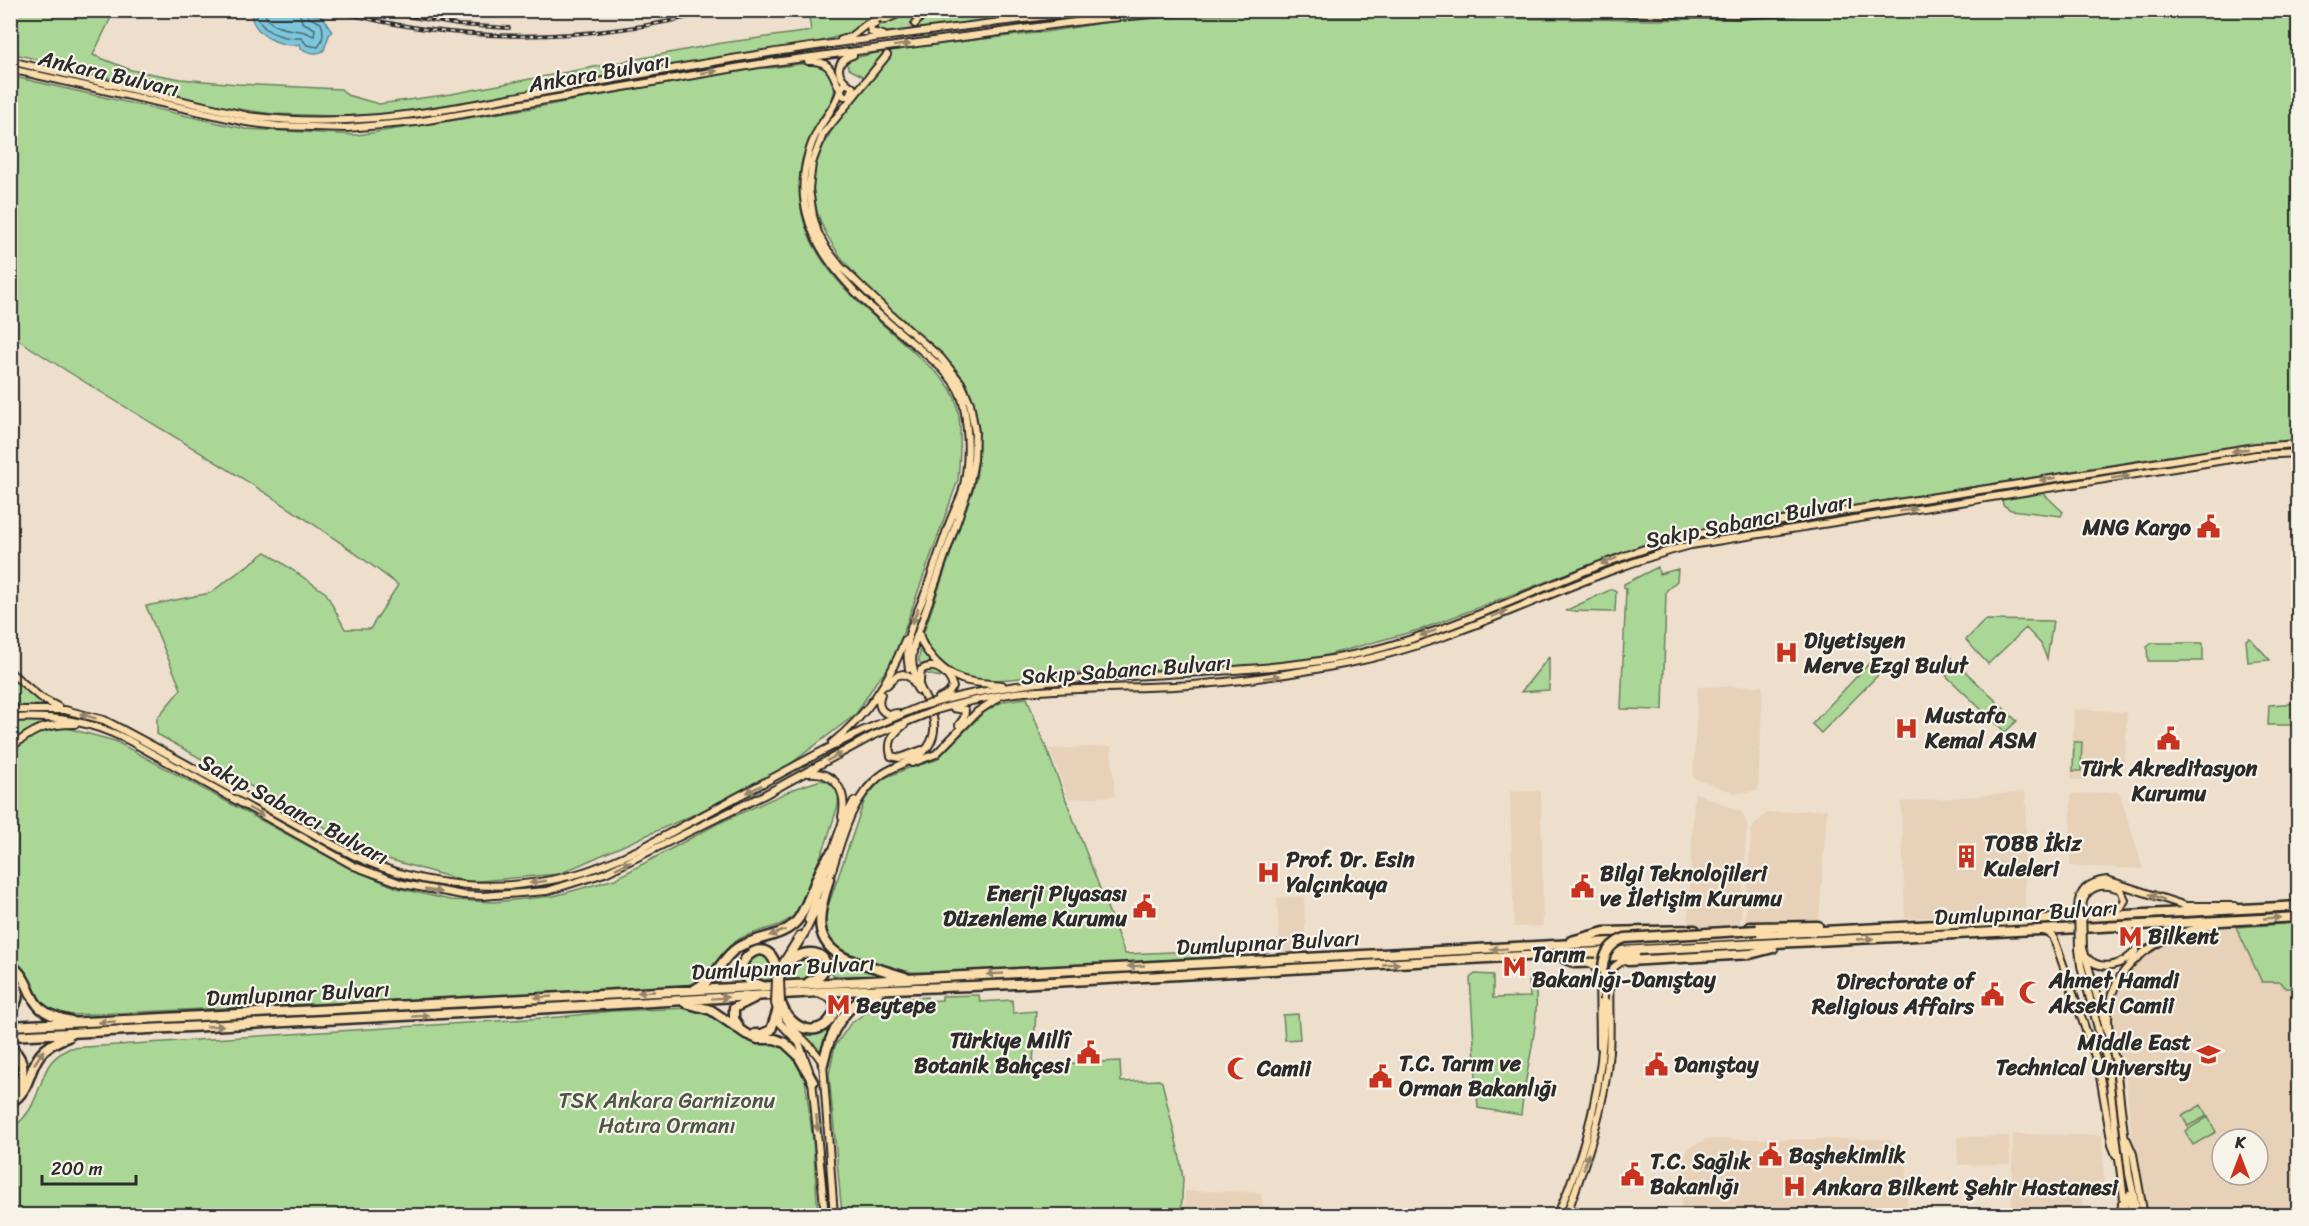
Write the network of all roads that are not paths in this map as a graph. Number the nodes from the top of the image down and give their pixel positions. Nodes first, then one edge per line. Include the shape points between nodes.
1 (896, 10) edge
2 (908, 10) edge
3 (1092, 10) edge
4 (1197, 10) edge
5 (1518, 10) edge
6 (1803, 10) edge
7 (924, 11) edge
8 (914, 24) tunnel mouth
9 (904, 35) junction
10 (795, 50) junction
11 (886, 52) junction
12 (10, 61) edge
13 (759, 64) junction
14 (10, 69) edge
15 (849, 84) junction
16 (841, 90) junction
17 (853, 95) junction
18 (2298, 444) edge
19 (2298, 453) edge
20 (921, 624) junction
21 (907, 634) junction
22 (10, 672) edge
23 (1012, 686) junction
24 (1004, 695) junction
25 (933, 703) junction
26 (921, 704) junction
27 (10, 710) edge
28 (938, 710) junction
29 (70, 711) junction
30 (10, 718) edge
31 (912, 719) junction
32 (87, 724) junction
33 (933, 738) junction
34 (10, 748) edge
35 (922, 750) junction
36 (821, 752) junction
37 (897, 767) junction
38 (801, 775) junction
39 (838, 836) junction
40 (832, 852) junction
41 (829, 879) junction
42 (2298, 906) edge
43 (2080, 907) junction
44 (2256, 908) junction
45 (2107, 917) junction
46 (2298, 917) edge
47 (2246, 919) junction
48 (2097, 927) junction
49 (1790, 928) junction
50 (1851, 929) junction
51 (2062, 929) junction
52 (2032, 930) junction
53 (1807, 942) junction
54 (1755, 944) junction
55 (2056, 945) junction
56 (1557, 946) junction
57 (2081, 949) junction
58 (1565, 958) junction
59 (1622, 961) junction
60 (1423, 962) junction
61 (1591, 962) junction
62 (786, 963) junction
63 (10, 964) edge
64 (1601, 970) junction
65 (10, 974) edge
66 (778, 977) junction
67 (1610, 977) junction
68 (915, 979) junction
69 (800, 985) junction
70 (769, 987) junction
71 (898, 988) junction
72 (691, 990) junction
73 (821, 993) junction
74 (759, 996) junction
75 (667, 1002) junction
76 (777, 1006) junction
77 (10, 1013) edge
78 (10, 1026) edge
79 (84, 1028) junction
80 (10, 1036) edge
81 (10, 1047) edge
82 (2115, 1059) junction
83 (822, 1062) junction
84 (1601, 1064) junction
85 (808, 1066) junction
86 (813, 1082) junction
87 (10, 1094) edge
88 (2120, 1099) junction
89 (10, 1103) edge
90 (1586, 1133) junction
91 (2124, 1133) junction
92 (1594, 1135) junction
93 (2119, 1162) junction
94 (2123, 1196) junction
95 (825, 1215) edge
96 (834, 1215) edge
97 (1557, 1215) edge
98 (1566, 1215) edge
99 (2121, 1215) edge
100 (2126, 1215) edge
101 (2133, 1215) edge
102 (2138, 1215) edge
103 (2144, 1215) edge

1 - 10 main road via 850,37
2 - 9 main road via 870,27 874,34
3 - 9 main road, Ankara Bulvarı
11 -> 4 main road, Ankara Bulvarı via 1098,19
5 - 6 main road via 1741,15
7 - 8 main road
9 - 10 main road, Ankara Bulvarı
10 - 12 main road, Ankara Bulvarı via 416,115 345,121 279,120 240,114
11 - 13 main road, Ankara Bulvarı
11 - 15 main road via 866,78
11 - 15 main road via 841,61 839,75
11 - 17 main road
14 -> 13 main road, Ankara Bulvarı via 246,122 347,128 416,122
13 - 16 main road via 822,63 834,74
15 - 16 main road
15 - 17 main road
16 - 17 main road via 844,96
16 -> 21 main road via 816,134 805,169 804,203 810,228 836,270 956,385 963,399 969,437 962,492
17 - 20 main road via 823,134 812,163 809,189 818,232 841,267 940,357 961,383 970,403 975,432 969,487
18 -> 23 main road, Sakıp Sabancı Bulvarı via 2256,447 1692,535 1624,555 1425,635 1340,657 1270,668
24 -> 19 main road, Sakıp Sabancı Bulvarı via 1177,686 1271,677 1352,663 1413,648 1622,565 1691,545 2256,455
20 - 23 main road via 923,647 955,678
20 - 26 main road via 913,666
21 - 26 main road via 910,671
21 - 36 main road via 873,703
22 - 29 main road via 50,704
23 - 25 main road, Sakıp Sabancı Bulvarı
24 - 28 main road, Sakıp Sabancı Bulvarı
24 - 37 main road via 977,712 932,757
25 - 26 main road, Sakıp Sabancı Bulvarı, bridge
25 - 26 main road via 953,687 950,678 938,668 927,667 920,673
26 - 26 main road via 891,715 879,705 893,678 903,674 909,676
26 - 33 main road via 934,722
26 - 35 main road via 932,729
26 - 36 main road, Sakıp Sabancı Bulvarı
27 - 29 main road, Sakıp Sabancı Bulvarı
28 - 31 main road, Sakıp Sabancı Bulvarı, bridge
28 - 33 main road via 960,708 966,713 942,743 937,744
36 -> 29 main road, Sakıp Sabancı Bulvarı via 640,849 579,873 517,885 461,885 404,874 355,856 104,720
30 - 32 main road, Sakıp Sabancı Bulvarı via 63,718
31 - 35 main road via 892,735 890,754 900,758
38 -> 31 main road, Sakıp Sabancı Bulvarı
32 - 34 main road via 44,726
32 -> 38 main road, Sakıp Sabancı Bulvarı via 128,740 354,866 403,884 463,896 537,892 578,883 634,860
33 - 37 main road via 919,756
35 - 39 main road via 876,774 853,802
37 - 41 main road via 878,777 858,802
38 - 39 main road via 823,774 840,788 844,802
39 - 40 main road
40 - 66 main road via 810,915
40 -> 72 highway via 793,925 737,948 711,979
41 - 62 main road via 813,918
41 - 68 highway via 820,916 826,944 847,959
42 - 44 highway, Dumlupınar Bulvarı
44 -> 43 main road via 2186,906 2107,880 2087,886 2078,899
43 - 45 main road via 2084,897 2097,886 2121,890 2125,900 2121,908
43 - 57 main road, bridge
44 - 45 highway, Dumlupınar Bulvarı
45 - 50 highway, Dumlupınar Bulvarı
47 -> 46 highway, Dumlupınar Bulvarı
47 - 48 highway, Dumlupınar Bulvarı
47 - 82 main road via 2177,934 2129,965 2117,981 2108,1011
48 - 51 highway, Dumlupınar Bulvarı
48 - 57 main road via 2131,932 2136,938 2136,950 2124,961 2107,966 2089,960
49 - 50 highway, Dumlupınar Bulvarı
49 - 56 highway, Dumlupınar Bulvarı via 1604,932
49 - 64 highway, bridge via 1625,938 1609,948
50 - 56 highway, Dumlupınar Bulvarı
51 - 52 highway, Dumlupınar Bulvarı
51 - 55 main road
53 -> 52 highway, Dumlupınar Bulvarı
52 - 55 main road via 2047,932
53 - 54 highway, Dumlupınar Bulvarı
53 - 59 highway via 1750,954
54 - 58 highway, Dumlupınar Bulvarı via 1734,949
54 - 60 highway, Dumlupınar Bulvarı
55 - 93 main road via 2098,1065 2112,1145
56 -> 68 highway, Dumlupınar Bulvarı
57 - 82 main road
57 - 93 main road via 2081,966 2107,1061
58 - 60 highway, Dumlupınar Bulvarı via 1464,964
58 - 61 highway via 1576,963
59 - 61 highway
59 - 67 main road
71 -> 60 highway, Dumlupınar Bulvarı via 1030,983 1045,986
61 - 64 main road
62 - 66 main road
62 - 69 highway via 801,952 816,953 824,960 821,976
63 - 79 highway via 45,1012
64 - 67 main road
64 - 84 main road
64 - 84 main road, bridge
65 - 77 highway via 16,981 18,995
66 - 70 highway via 776,962 766,952 754,951 744,959 742,971 746,978
66 - 76 main road, bridge
67 - 92 main road via 1609,1051
68 - 69 highway, Dumlupınar Bulvarı
69 - 70 highway, Dumlupınar Bulvarı
70 - 72 highway, Dumlupınar Bulvarı
71 - 73 highway, Dumlupınar Bulvarı
71 - 83 highway via 868,996 848,1011 831,1036
72 -> 79 highway, Dumlupınar Bulvarı
73 - 74 highway, Dumlupınar Bulvarı
73 - 76 highway via 832,998 836,1008 819,1028 793,1024
75 -> 74 highway, Dumlupınar Bulvarı
74 - 76 highway via 734,1008 736,1023 749,1032 762,1034 773,1026
79 -> 75 highway, Dumlupınar Bulvarı
75 - 86 highway via 704,1007 746,1034 785,1043 798,1055
76 - 83 main road
76 - 85 main road via 783,1028 799,1043
78 - 79 highway, Dumlupınar Bulvarı
79 - 80 highway, Dumlupınar Bulvarı
89 -> 79 highway via 23,1091 43,1050
81 - 87 highway via 19,1057 23,1071
82 - 88 main road
83 - 85 main road
83 - 85 main road via 818,1070
83 - 96 main road
84 - 90 main road
85 - 86 main road
86 -> 95 main road
88 - 91 main road
88 - 101 main road
90 - 92 main road via 1592,1129
90 - 97 main road
91 - 102 main road
91 - 103 main road via 2133,1154
98 -> 92 main road
93 - 94 main road
94 - 99 main road
94 - 100 main road

